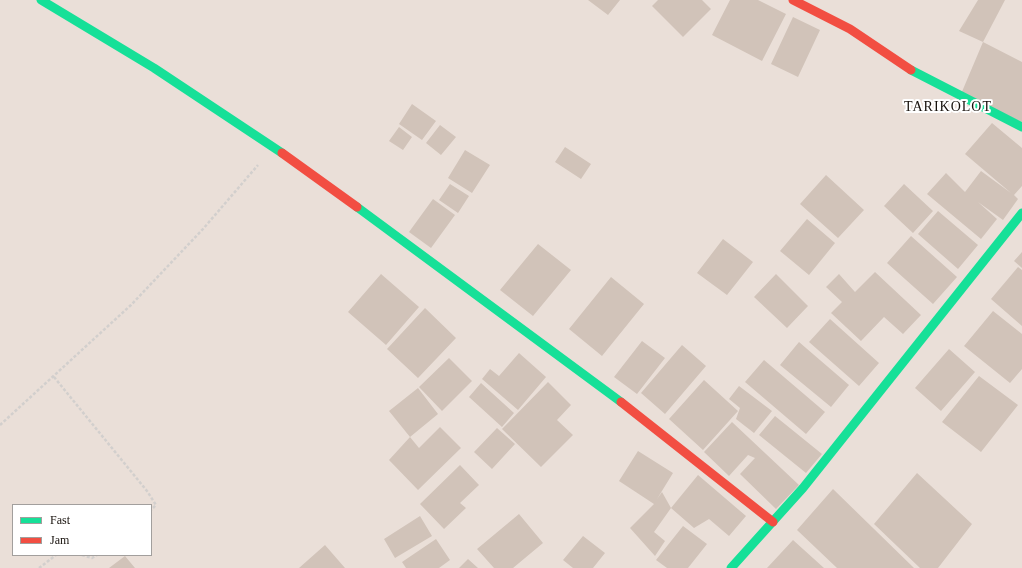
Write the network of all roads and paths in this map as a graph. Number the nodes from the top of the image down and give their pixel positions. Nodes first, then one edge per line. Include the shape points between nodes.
1 (41, 0) edge
2 (793, 0) edge
3 (1022, 127) edge
4 (274, 147) junction
5 (1022, 213) edge
6 (54, 376) junction
7 (0, 426) edge
8 (152, 509) edge
9 (772, 522) junction
10 (55, 556) edge
11 (85, 556) edge
12 (95, 556) edge
13 (39, 568) edge
14 (731, 568) edge

1 - 4 street via 154,68
2 - 3 street via 850,29 918,75
4 - 6 path via 204,229 131,305
4 - 9 street via 593,380
5 - 9 street
6 - 7 path
6 - 8 path via 148,491 156,505
9 - 14 street
10 - 13 path
11 - 12 path

